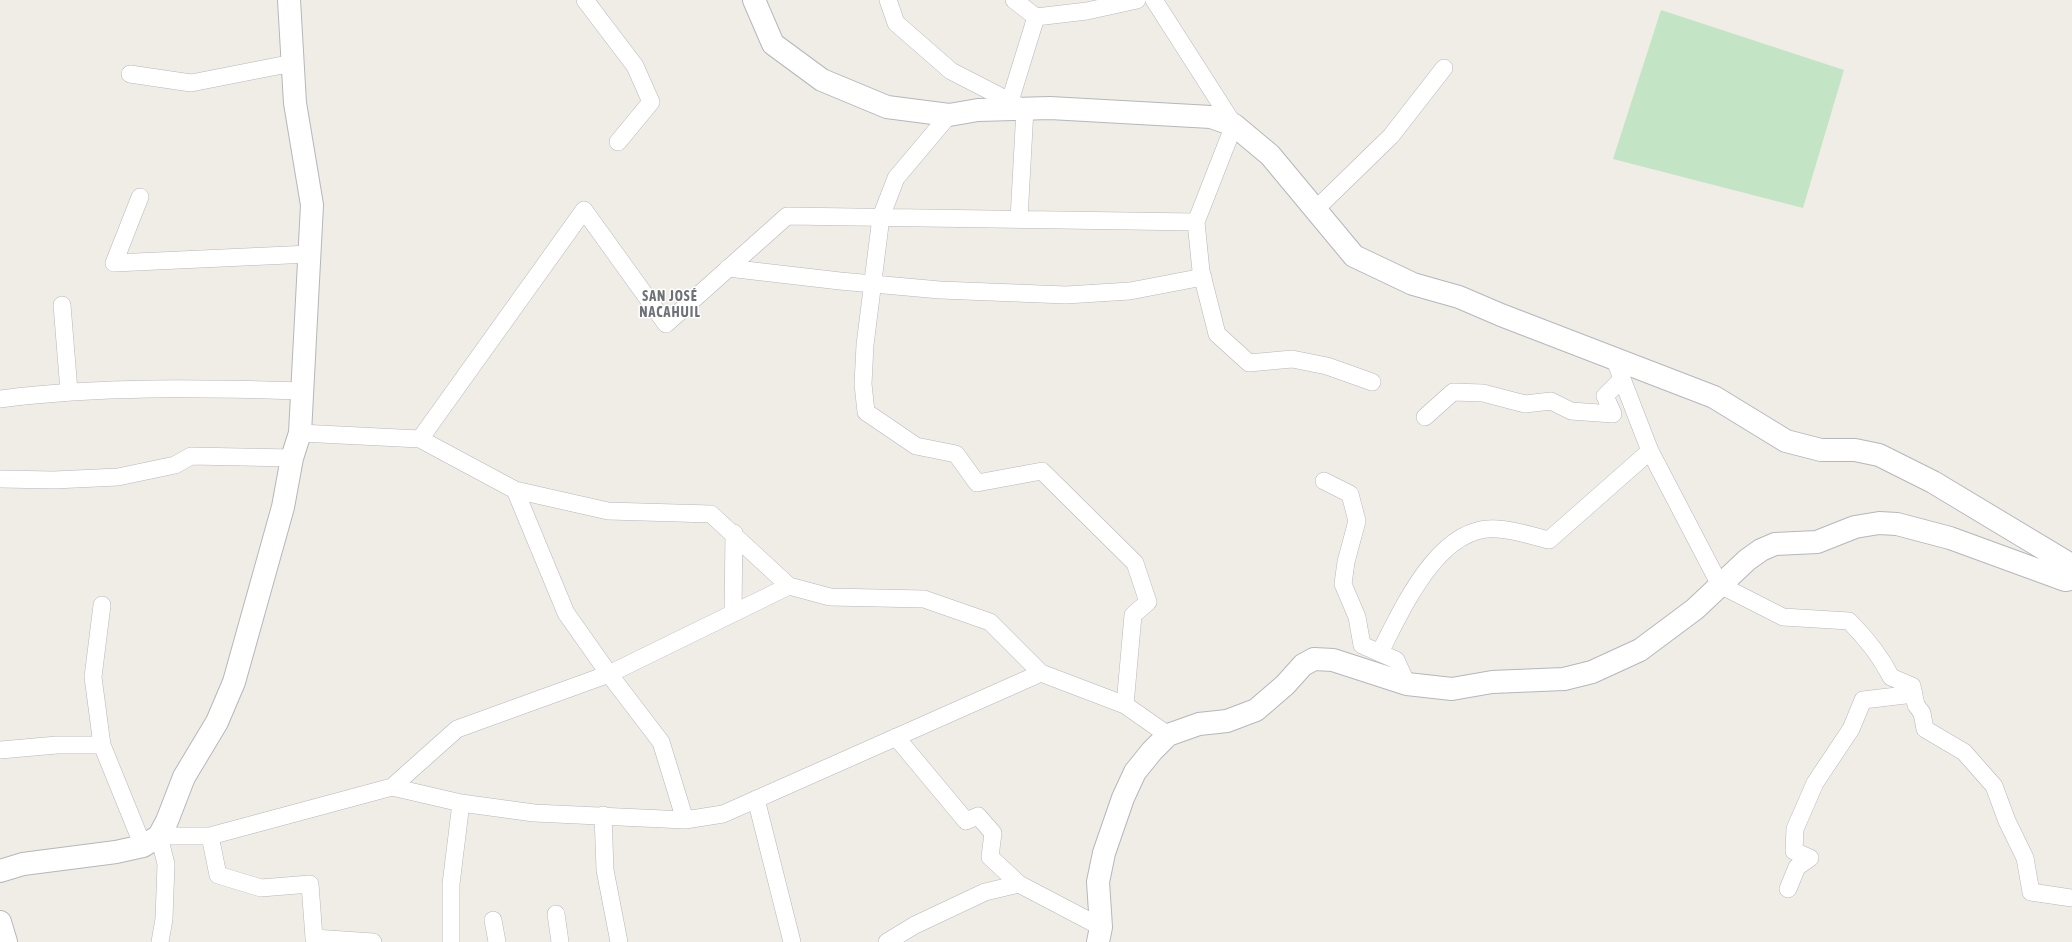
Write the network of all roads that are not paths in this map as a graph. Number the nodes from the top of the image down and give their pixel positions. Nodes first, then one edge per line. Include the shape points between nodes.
1 (289, 0) edge
2 (585, 0) edge
3 (754, 0) edge
4 (888, 0) edge
5 (1014, 0) edge
6 (1137, 0) edge
7 (1154, 0) edge
8 (1036, 17) junction
9 (293, 63) junction
10 (1444, 68) dead end
11 (130, 74) dead end
12 (1017, 105) junction
13 (949, 116) junction
14 (1234, 125) junction
15 (618, 142) dead end
16 (140, 197) dead end
17 (1315, 210) junction
18 (881, 217) junction
19 (1019, 219) junction
20 (1196, 222) junction
21 (310, 254) junction
22 (728, 268) junction
23 (1203, 278) junction
24 (872, 284) junction
25 (62, 305) dead end
26 (1614, 358) junction
27 (1622, 379) junction
28 (1372, 382) dead end
29 (69, 391) junction
30 (302, 391) junction
31 (0, 399) edge
32 (1425, 417) dead end
33 (300, 433) junction
34 (420, 440) junction
35 (1650, 451) junction
36 (292, 458) junction
37 (0, 479) edge
38 (1324, 481) dead end
39 (515, 490) junction
40 (734, 534) junction
41 (2072, 569) edge
42 (2072, 579) edge
43 (1720, 585) junction
44 (789, 586) junction
45 (102, 605) dead end
46 (733, 613) junction
47 (1380, 652) junction
48 (1041, 673) junction
49 (609, 674) junction
50 (1891, 677) junction
51 (1406, 684) junction
52 (1914, 694) junction
53 (1863, 700) junction
54 (1125, 705) junction
55 (1168, 735) junction
56 (896, 737) junction
57 (102, 745) junction
58 (0, 750) edge
59 (392, 786) junction
60 (756, 799) junction
61 (461, 803) junction
62 (603, 816) junction
63 (685, 820) junction
64 (210, 836) junction
65 (151, 841) junction
66 (0, 871) edge
67 (1019, 884) junction
68 (1788, 889) dead end
69 (2072, 898) edge
70 (556, 914) dead end
71 (493, 920) dead end
72 (0, 922) edge
73 (1099, 934) edge
74 (6, 942) edge
75 (160, 942) edge
76 (373, 942) edge
77 (450, 942) edge
78 (497, 942) edge
79 (560, 942) edge
80 (619, 942) edge
81 (792, 942) edge
82 (887, 942) edge

1 - 9 street
2 - 15 street via 635,66 651,102
3 - 13 street via 773,44 822,80 887,107
4 - 12 street via 896,23 952,71
5 - 8 street
6 - 8 street via 1087,11
7 - 14 street
8 - 12 street
9 - 11 street via 191,83
9 - 21 street via 295,103 312,205
10 - 17 street via 1391,136
12 - 13 street
12 - 14 street via 1211,116
12 - 19 street
13 - 18 street via 896,178
14 - 17 street via 1270,155
14 - 20 street
16 - 21 street via 114,263
17 - 26 street via 1354,256 1414,284 1459,297
18 - 19 street
18 - 22 street via 787,216
18 - 24 street
19 - 20 street
20 - 23 street
21 - 30 street
22 - 24 street
22 - 34 street via 666,324 584,210
23 - 24 street via 1130,291 1066,295 940,290
23 - 28 street via 1217,334 1249,363 1292,359 1327,366
24 - 54 street via 863,384 866,412 916,446 956,454 977,483 1042,471 1135,563 1148,602 1133,615
25 - 29 street
26 - 27 street
26 - 41 street via 1714,397 1786,441 1821,450 1855,450 1879,455 1933,482 2066,562
27 - 32 street via 1606,396 1613,414 1571,411 1551,402 1525,404 1483,393 1453,392
27 - 35 street
29 - 30 street via 198,388
29 - 31 street
30 - 33 street
33 - 34 street
33 - 36 street
34 - 39 street
35 - 43 street
35 - 47 street via 1549,540 1497,528 1472,532 1448,546 1415,586
36 - 37 street via 191,456 175,465 118,477
36 - 65 street via 283,507 234,682 217,722 184,777 168,820
38 - 47 street via 1350,494 1357,521 1343,584 1357,617 1362,645
39 - 40 street via 608,511 711,514
39 - 49 street via 566,613
40 - 44 street
40 - 46 street
42 - 43 street via 2065,580 1950,538 1897,524 1879,523 1855,527 1817,542 1775,544 1747,560
43 - 50 street via 1783,617 1849,621 1883,660
43 - 51 street via 1695,609 1640,650 1592,672 1564,679 1492,682 1452,689
44 - 46 street
44 - 48 street via 830,597 924,599 990,622
45 - 57 street via 93,677
46 - 49 street
47 - 51 street via 1396,660
48 - 54 street
48 - 56 street
49 - 59 street via 457,729
49 - 63 street via 661,742
50 - 52 street via 1912,686
50 - 53 street
51 - 55 street via 1333,660 1314,658 1303,665 1256,710 1227,721 1199,724
52 - 53 street
52 - 69 street via 1925,729 1964,752 1994,786 2006,820 2025,858 2031,892
53 - 68 street via 1851,729 1815,783 1795,829 1794,851 1810,858 1797,867
54 - 55 street
55 - 73 street via 1135,772 1118,812 1104,853 1098,882
56 - 60 street
56 - 67 street via 966,821 978,816 993,833 990,857
57 - 58 street via 57,745
57 - 65 street
59 - 61 street
59 - 64 street
60 - 63 street via 723,814
60 - 81 street
61 - 62 street via 534,813
61 - 77 street via 451,884
62 - 63 street
62 - 80 street via 605,870
64 - 65 street
64 - 76 street via 218,875 261,888 310,884 314,938
65 - 66 street via 116,852 23,864
65 - 75 street via 166,864 164,919
67 - 73 street
67 - 82 street via 985,892 915,925
70 - 79 street
71 - 78 street
72 - 74 street

